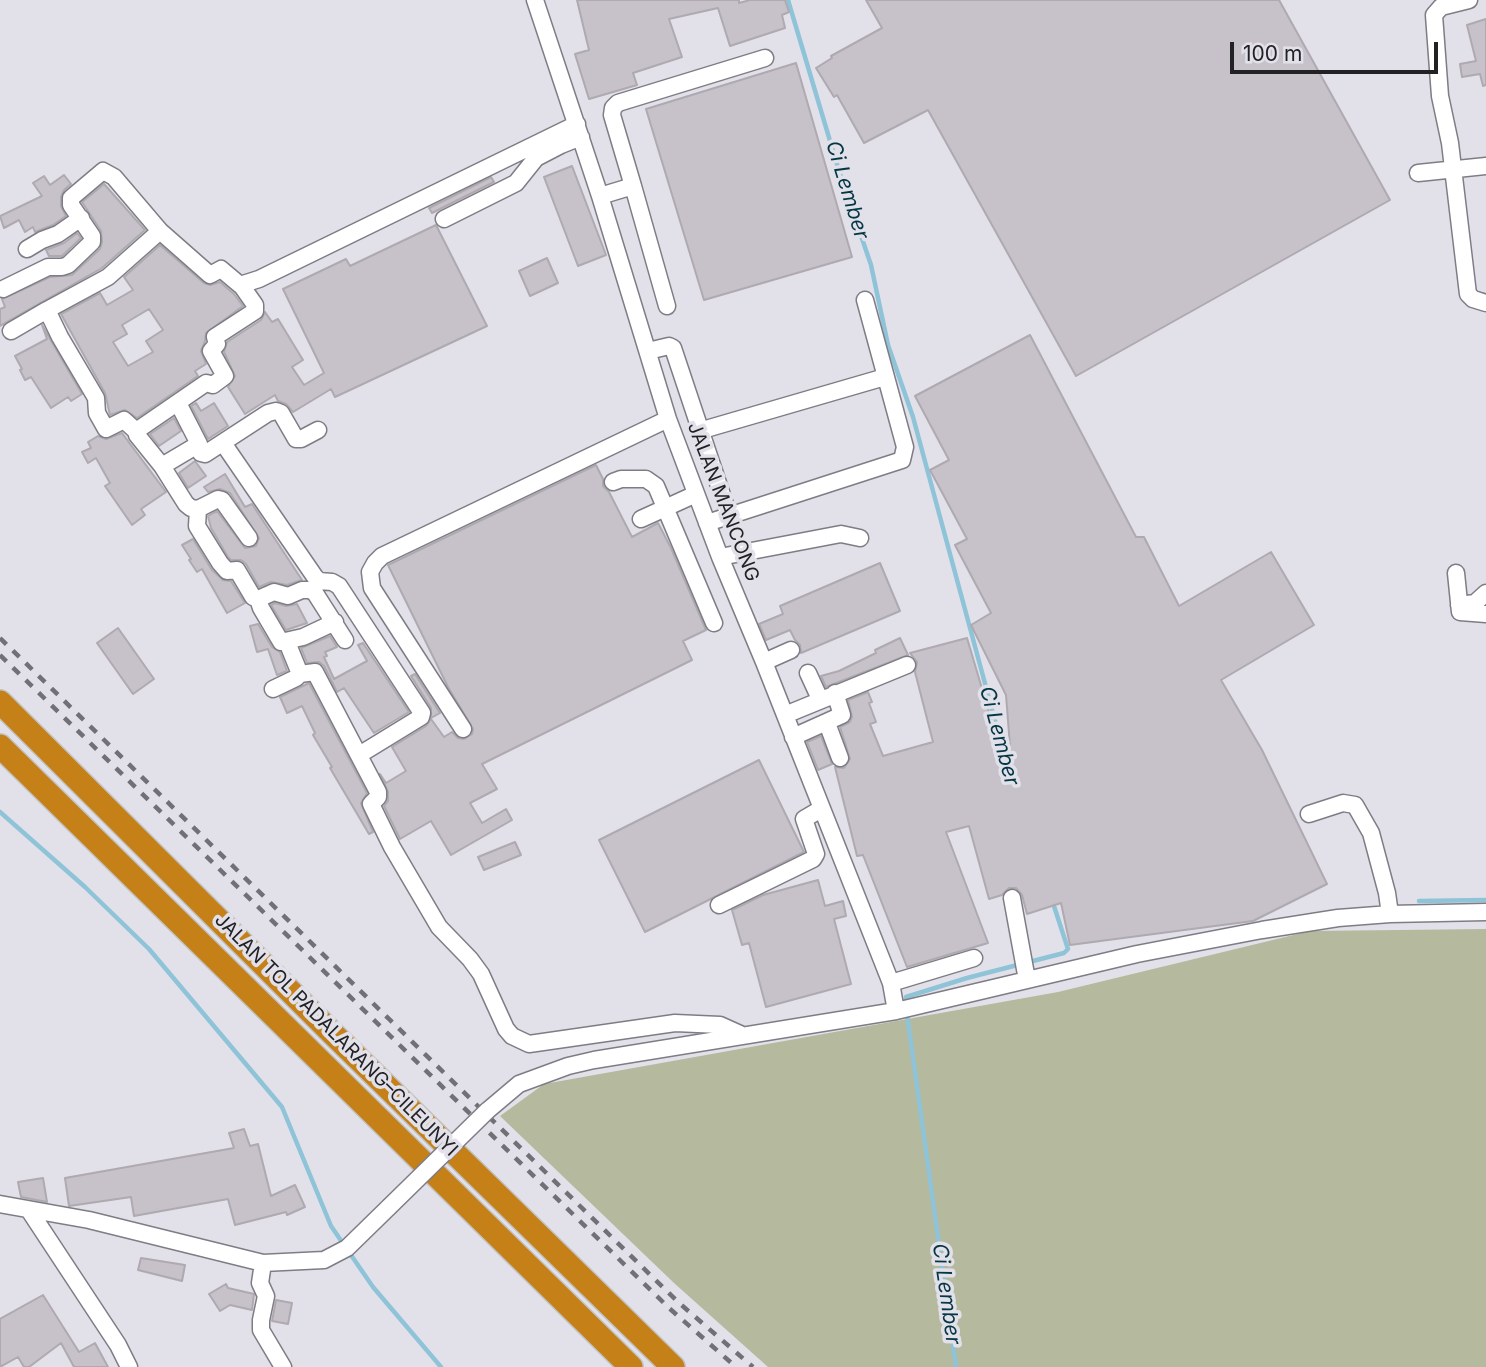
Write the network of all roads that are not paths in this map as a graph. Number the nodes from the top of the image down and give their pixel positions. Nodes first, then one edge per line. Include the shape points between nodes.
1 (535, 0) edge
2 (1469, 0) edge
3 (765, 58) dead end
4 (579, 131) junction
5 (1486, 166) edge
6 (1453, 170) junction
7 (1418, 173) dead end
8 (632, 186) junction
9 (600, 195) junction
10 (81, 218) junction
11 (444, 219) dead end
12 (160, 231) junction
13 (27, 249) dead end
14 (241, 285) junction
15 (3, 289) dead end
16 (865, 300) dead end
17 (1486, 303) edge
18 (667, 306) dead end
19 (47, 310) junction
20 (10, 331) dead end
21 (648, 351) junction
22 (886, 377) junction
23 (178, 403) junction
24 (668, 419) junction
25 (318, 430) dead end
26 (136, 431) junction
27 (699, 431) junction
28 (223, 443) junction
29 (199, 444) junction
30 (162, 466) junction
31 (613, 482) dead end
32 (696, 494) junction
33 (666, 507) junction
34 (198, 509) junction
35 (729, 516) junction
36 (641, 519) dead end
37 (707, 523) junction
38 (249, 538) dead end
39 (860, 538) dead end
40 (720, 557) junction
41 (1456, 573) dead end
42 (1486, 593) edge
43 (258, 598) junction
44 (1459, 605) junction
45 (1486, 614) edge
46 (335, 622) junction
47 (714, 623) dead end
48 (345, 640) dead end
49 (287, 642) junction
50 (791, 650) dead end
51 (764, 662) junction
52 (906, 665) dead end
53 (808, 673) dead end
54 (300, 674) junction
55 (273, 689) dead end
56 (827, 696) junction
57 (0, 702) edge
58 (785, 715) junction
59 (827, 723) junction
60 (463, 729) dead end
61 (793, 737) junction
62 (0, 746) edge
63 (359, 755) junction
64 (840, 758) dead end
65 (821, 809) junction
66 (1309, 814) dead end
67 (1013, 898) dead end
68 (719, 905) dead end
69 (1486, 912) edge
70 (1390, 914) junction
71 (974, 958) dead end
72 (1026, 969) junction
73 (898, 1000) junction
74 (740, 1034) junction
75 (0, 1204) edge
76 (29, 1210) junction
77 (263, 1263) junction
78 (118, 1345) junction
79 (129, 1367) edge
80 (141, 1367) edge
81 (283, 1367) edge
82 (631, 1367) edge
83 (673, 1367) edge

1 - 4 street, JALAN MANCONG
2 - 6 street via 1441,7 1434,15 1440,96
3 - 8 street via 618,103 612,115
4 - 9 street, JALAN MANCONG
4 - 11 street via 536,158 516,183
4 - 14 street
5 - 6 street
6 - 7 street
6 - 17 street via 1468,294
8 - 9 street
8 - 18 street
9 - 21 street, JALAN MANCONG
10 - 12 street via 71,198 103,171 114,177
10 - 13 street
10 - 15 street via 93,239 75,260 42,269
12 - 14 street via 210,275 221,269
12 - 19 street via 108,277
14 - 23 street via 255,311 215,337 217,344 211,351 225,376 213,385 205,383
16 - 22 street
19 - 20 street
19 - 26 street via 96,398 97,413 106,429 124,419
21 - 24 street, JALAN MANCONG
21 - 27 street via 673,348
22 - 27 street
22 - 35 street via 905,447 902,460
23 - 26 street
23 - 29 street
24 - 32 street, JALAN MANCONG
24 - 60 street via 375,563 370,572 372,588
25 - 28 street via 296,439 276,411
26 - 30 street
27 - 35 street
28 - 29 street via 203,454
28 - 63 street via 314,577 339,586 422,713 421,718
29 - 30 street
30 - 34 street via 186,504
31 - 33 street via 646,479 656,486
32 - 33 street
32 - 37 street, JALAN MANCONG
33 - 36 street
33 - 47 street
34 - 38 street via 222,500
34 - 43 street via 197,526 220,563 227,571 237,570
35 - 37 street
37 - 40 street, JALAN MANCONG
39 - 40 street via 841,534
40 - 51 street, JALAN MANCONG
41 - 44 street
42 - 44 street via 1475,603
43 - 46 street via 310,590
43 - 49 street via 276,637
44 - 45 street via 1460,612
46 - 48 street
46 - 49 street
49 - 54 street
50 - 51 street
51 - 58 street, JALAN MANCONG
52 - 56 street
53 - 56 street
54 - 55 street
54 - 63 street via 315,672
56 - 58 street
56 - 59 street via 843,714
57 - 83 highway, JALAN TOL PADALARANG–CILEUNYI
58 - 61 street, JALAN MANCONG
59 - 61 street
59 - 64 street
61 - 65 street, JALAN MANCONG
62 - 82 highway, JALAN TOL PADALARANG–CILEUNYI
63 - 74 street via 377,792 371,804 392,847 439,927 481,975 506,1029 516,1039 528,1044 675,1023 720,1025
65 - 68 street via 804,819 816,854 813,859
65 - 73 street, JALAN MANCONG
66 - 70 street via 1343,803 1355,805 1371,833
67 - 72 street
69 - 70 street
70 - 72 street via 1210,939 1068,969
71 - 73 street
72 - 73 street
73 - 74 street
74 - 77 street, bridge via 568,1066 519,1084 347,1248 324,1261
75 - 76 street
76 - 77 street via 89,1220
76 - 78 street
77 - 81 street via 260,1283 266,1296 260,1325
78 - 79 street
78 - 80 street

